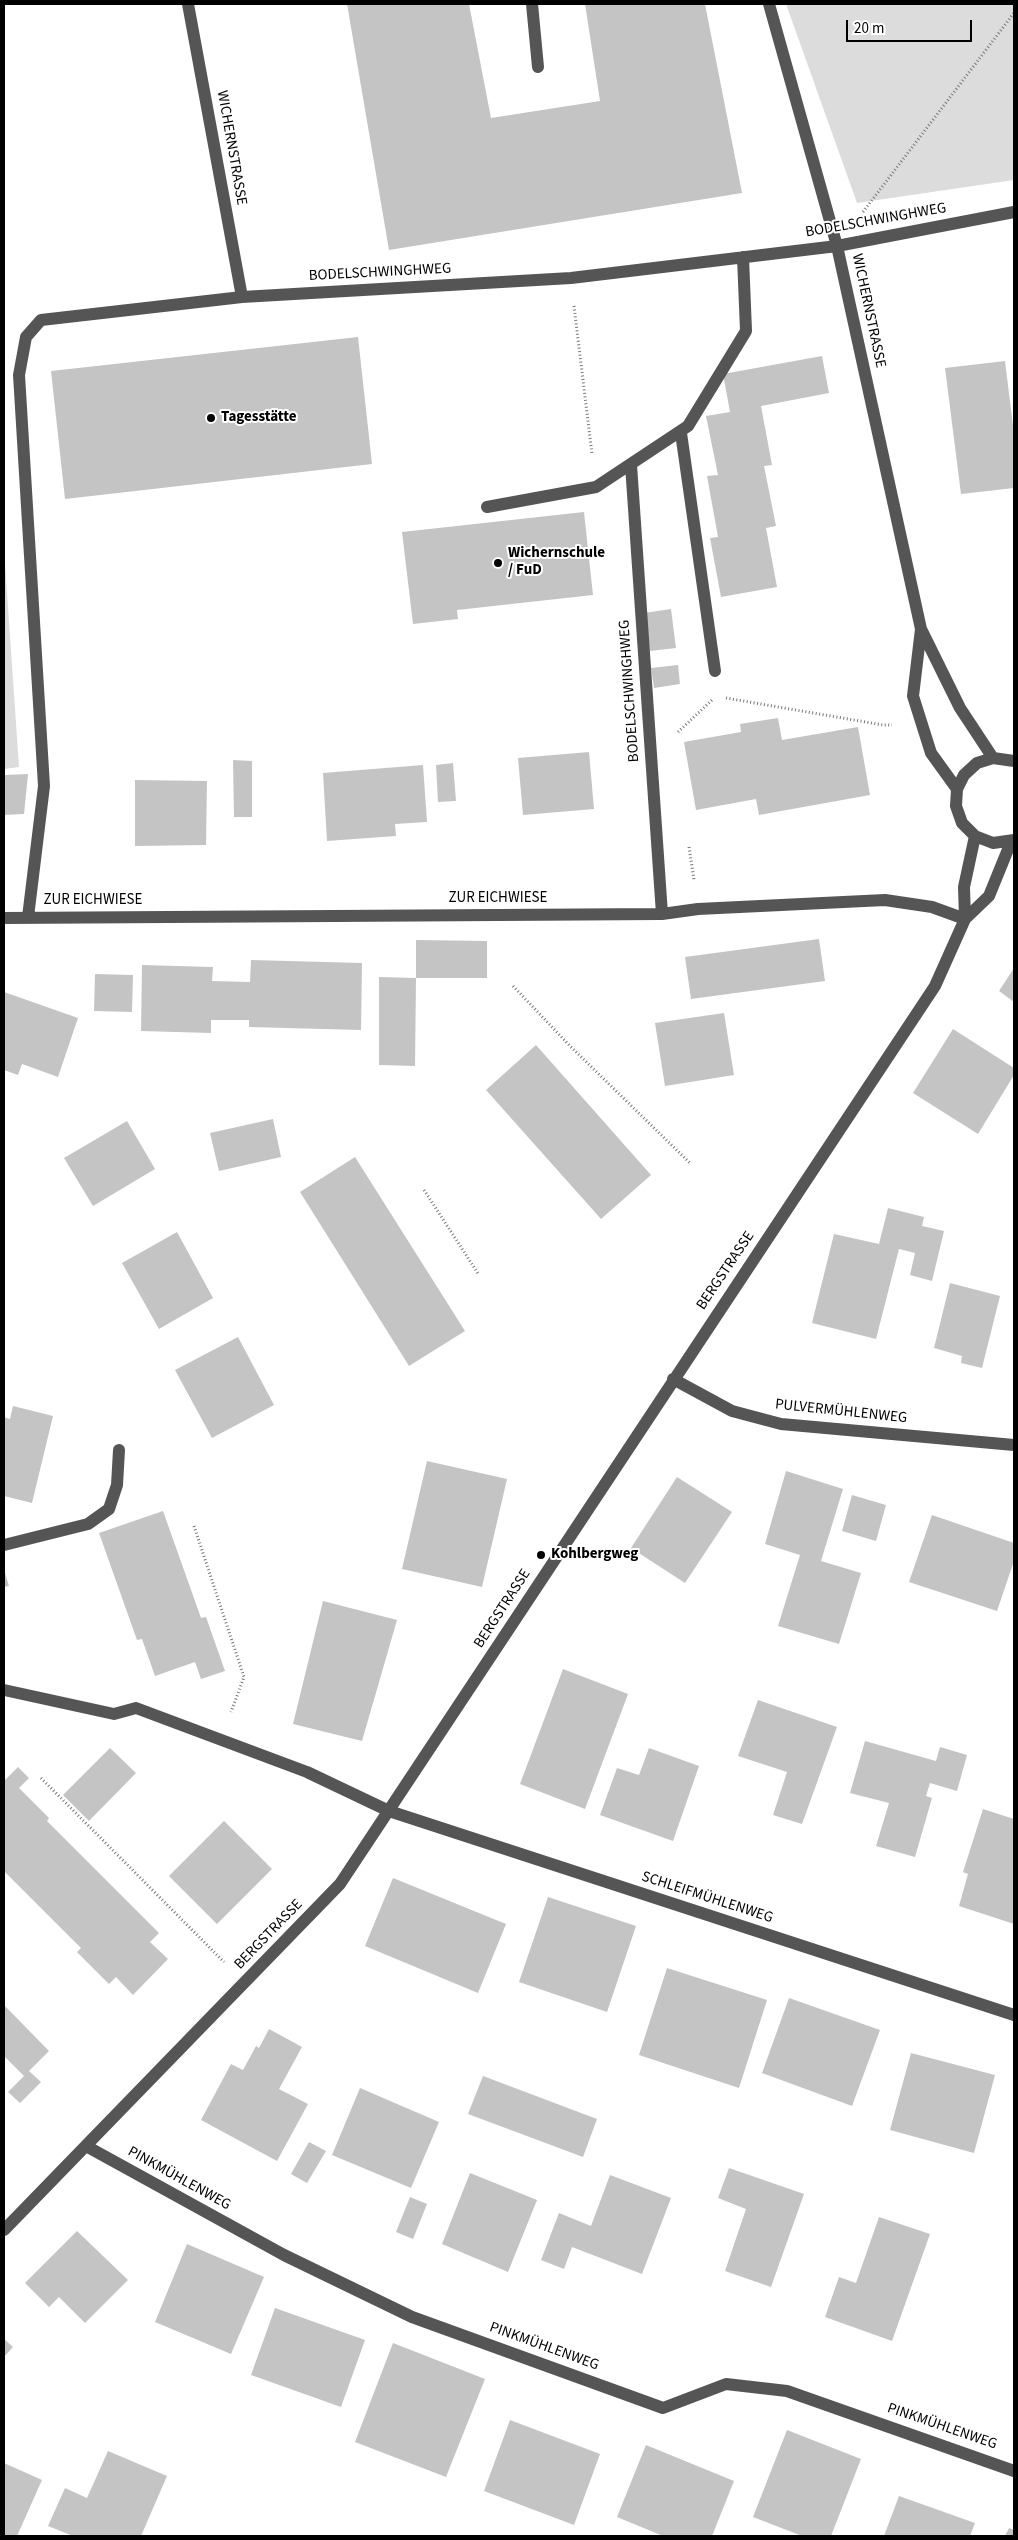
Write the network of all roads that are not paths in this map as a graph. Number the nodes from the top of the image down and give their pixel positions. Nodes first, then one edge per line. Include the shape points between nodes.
1 (188, 4) edge
2 (532, 4) edge
3 (772, 5) edge
4 (538, 67) dead end
5 (1014, 212) edge
6 (837, 246) junction
7 (744, 257) junction
8 (242, 298) junction
9 (26, 337) joint
10 (681, 433) junction
11 (631, 465) junction
12 (487, 507) dead end
13 (921, 629) junction
14 (715, 671) road end
15 (993, 758) junction
16 (1014, 761) edge
17 (957, 790) junction
18 (975, 836) junction
19 (1013, 841) edge
20 (662, 914) junction
21 (28, 917) junction
22 (4, 918) edge
23 (965, 919) junction
24 (673, 1379) junction
25 (1014, 1445) edge
26 (119, 1450) dead end
27 (4, 1545) edge
28 (4, 1690) edge
29 (389, 1811) junction
30 (1014, 2016) edge
31 (86, 2146) junction
32 (4, 2230) edge
33 (1014, 2470) edge

1 - 8 street, WICHERNSTRASSE
2 - 4 street
3 - 6 street, WICHERNSTRASSE
5 - 6 street, BODELSCHWINGHWEG
6 - 7 street, BODELSCHWINGHWEG
6 - 13 street, WICHERNSTRASSE
7 - 8 street, BODELSCHWINGHWEG via 571,278
7 - 10 street via 746,330
8 - 9 street, BODELSCHWINGHWEG via 41,320
9 - 21 street, ZUR EICHWIESE via 19,375 44,786
10 - 11 street
10 - 14 street
11 - 12 street via 596,487
11 - 20 street, BODELSCHWINGHWEG
13 - 15 street, WICHERNSTRASSE via 960,708
13 - 17 street, WICHERNSTRASSE via 914,696 931,753
15 - 16 street
15 - 17 street via 977,763 964,774
17 - 18 street via 956,806 962,823
18 - 19 street, BERGSTRASSE via 992,842
18 - 23 street, BERGSTRASSE via 964,886
19 - 23 street, BERGSTRASSE via 989,896
20 - 21 street, ZUR EICHWIESE
20 - 23 street, ZUR EICHWIESE via 698,909 885,900 932,907
21 - 22 street, ZUR EICHWIESE
23 - 24 street, BERGSTRASSE via 935,986
24 - 25 street, PULVERMÜHLENWEG via 732,1411 781,1424
24 - 29 street, BERGSTRASSE
26 - 27 street via 116,1484 109,1509 88,1524
28 - 29 street via 114,1714 136,1708 307,1772
29 - 30 street, SCHLEIFMÜHLENWEG
29 - 31 street, BERGSTRASSE via 340,1884
31 - 32 street, BERGSTRASSE
31 - 33 street, PINKMÜHLENWEG via 284,2255 412,2317 662,2408 726,2384 787,2391

